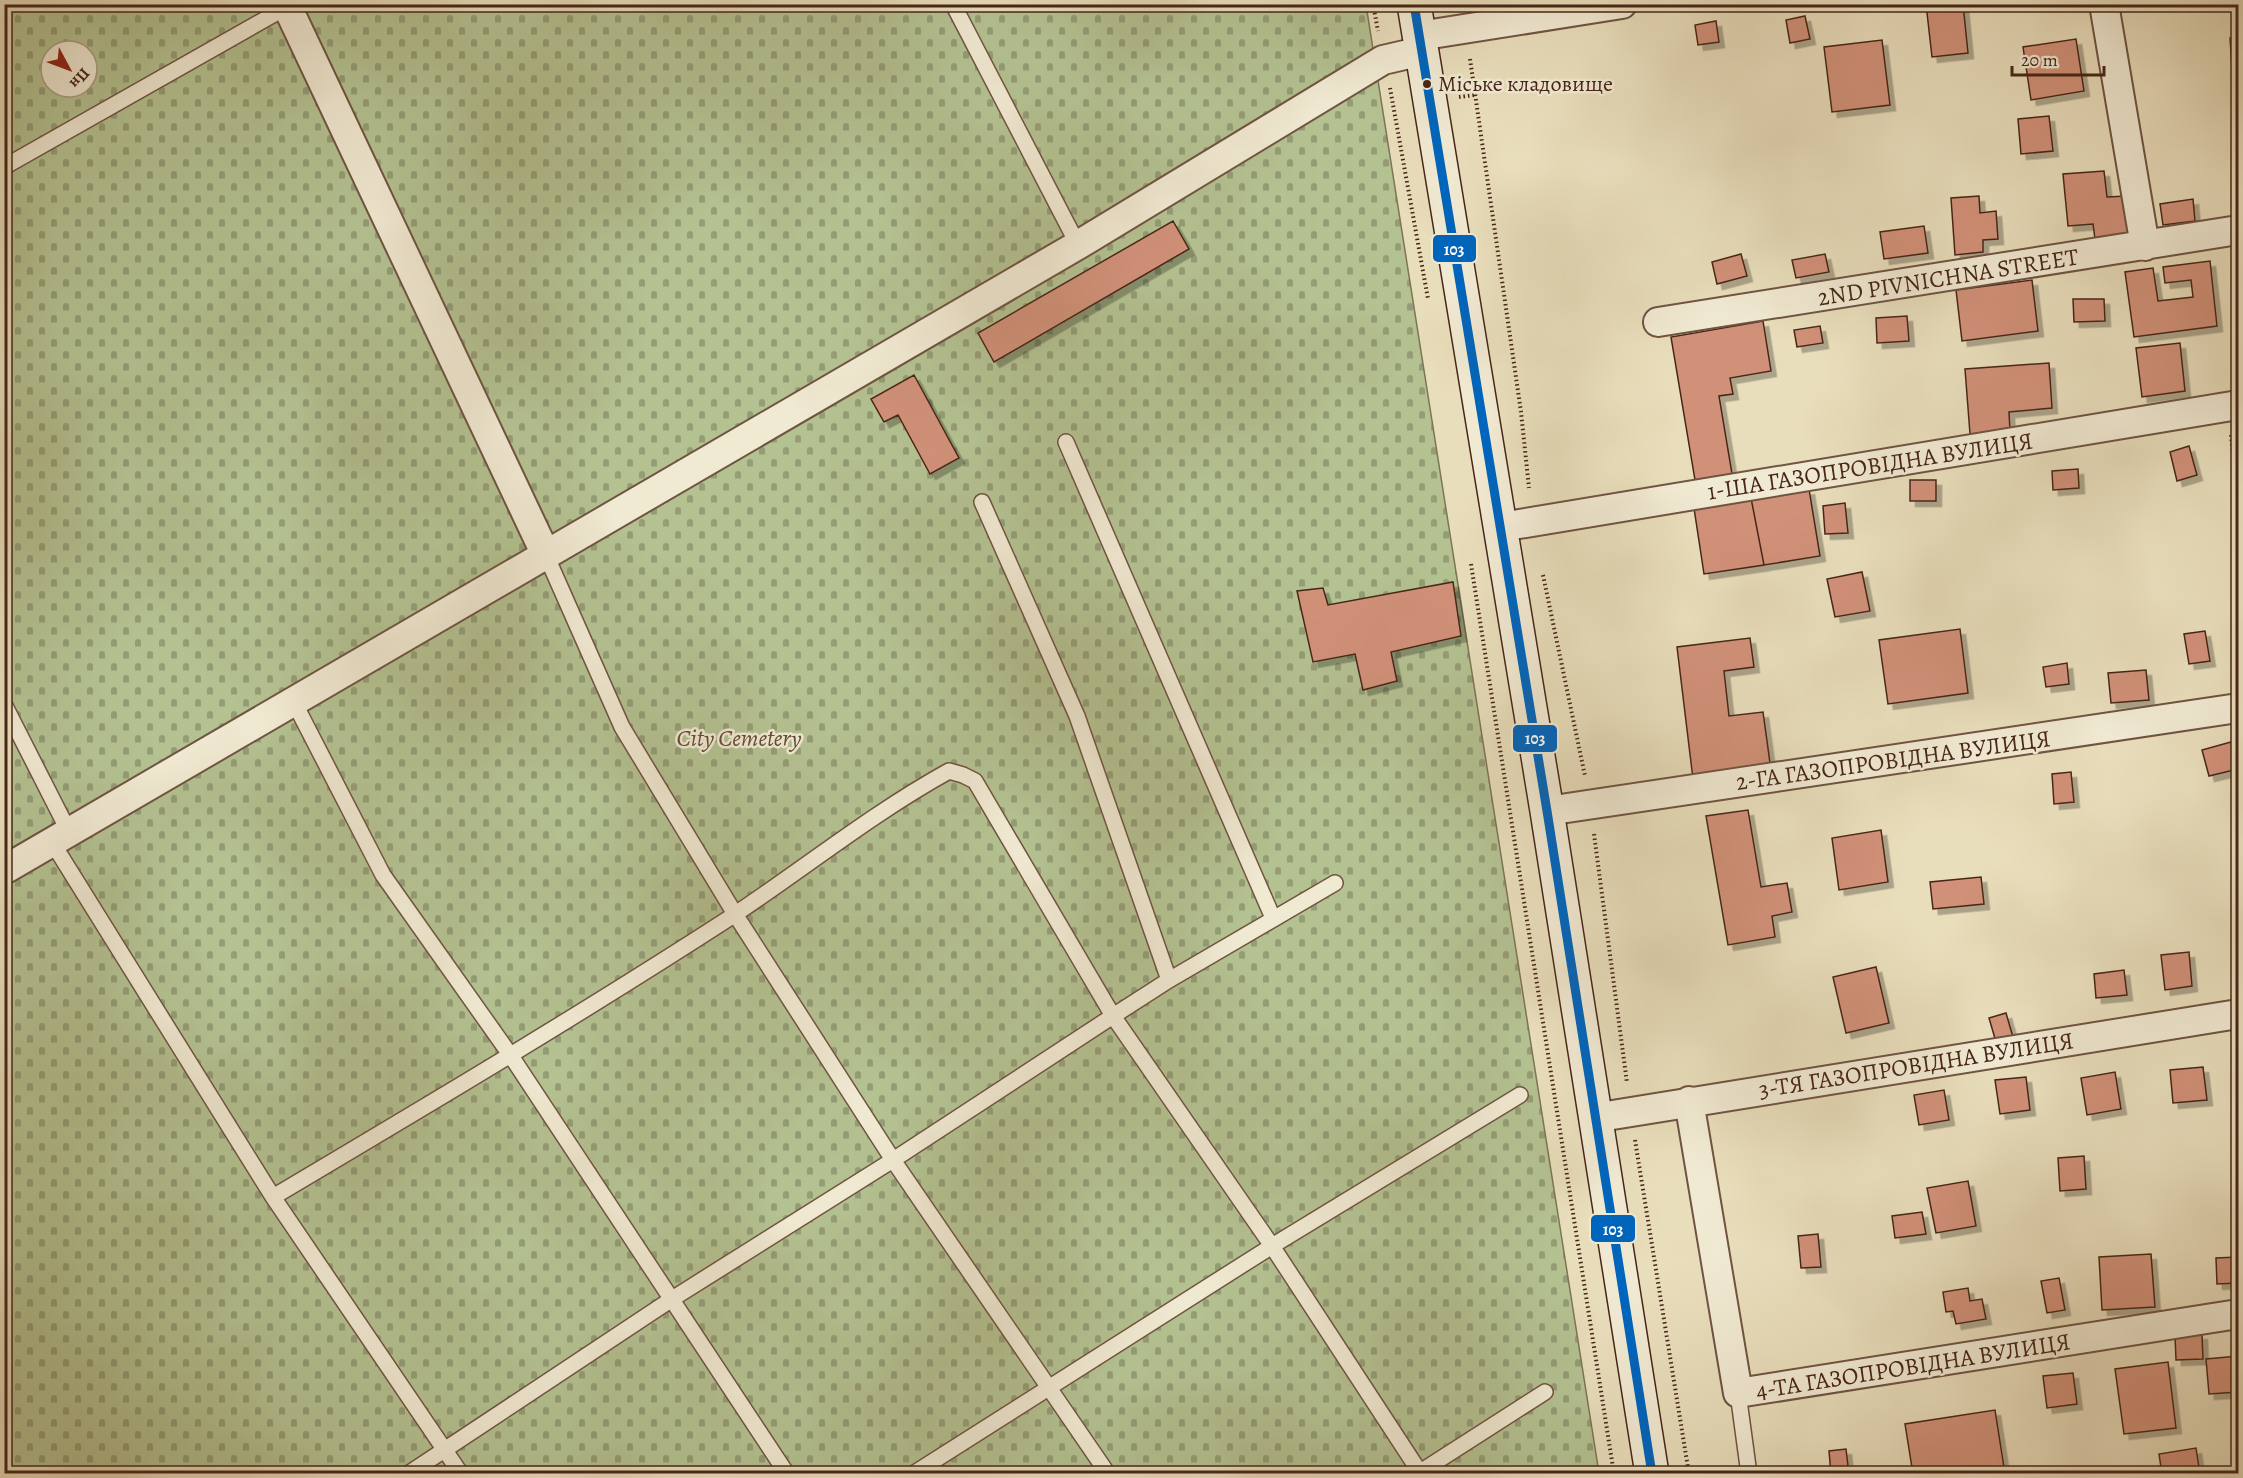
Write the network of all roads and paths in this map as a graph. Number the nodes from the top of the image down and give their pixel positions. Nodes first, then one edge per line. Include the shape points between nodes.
1 (953, 4) edge
2 (1373, 4) edge
3 (1622, 4) edge
4 (2104, 4) edge
5 (288, 5) edge
6 (1465, 29) junction
7 (1418, 31) edge
8 (1383, 60) junction
9 (4, 167) edge
10 (2238, 230) edge
11 (1078, 245) junction
12 (2145, 246) junction
13 (1429, 307) dead end
14 (1658, 322) dead end
15 (2233, 406) edge
16 (1066, 442) dead end
17 (2238, 500) edge
18 (982, 502) dead end
19 (1516, 525) junction
20 (1470, 554) dead end
21 (546, 555) junction
22 (294, 702) junction
23 (4, 704) edge
24 (2238, 708) edge
25 (1590, 804) junction
26 (1547, 811) junction
27 (61, 837) junction
28 (4, 870) edge
29 (1335, 882) dead end
30 (735, 914) junction
31 (1273, 918) junction
32 (1169, 980) junction
33 (2238, 1014) edge
34 (1113, 1016) junction
35 (511, 1056) junction
36 (1520, 1095) dead end
37 (1689, 1101) junction
38 (1631, 1111) junction
39 (1594, 1118) junction
40 (893, 1160) junction
41 (273, 1197) junction
42 (1272, 1246) junction
43 (672, 1299) junction
44 (2238, 1314) edge
45 (1049, 1387) junction
46 (1545, 1392) dead end
47 (1738, 1393) junction
48 (445, 1449) junction
49 (408, 1473) edge
50 (461, 1473) edge
51 (787, 1473) edge
52 (913, 1473) edge
53 (1108, 1473) edge
54 (1419, 1473) edge
55 (1614, 1473) edge
56 (1652, 1473) edge
57 (1689, 1473) edge
58 (1749, 1473) edge

1 - 11 lane
2 - 8 path
3 - 6 street
4 - 12 street
5 - 9 lane
5 - 21 street
6 - 7 street
6 - 19 path via 1521,412
7 - 8 street
7 - 19 main road
8 - 11 street
8 - 13 path
10 - 12 street, 2ND PIVNICHNA STREET
11 - 21 street
12 - 14 street, 2ND PIVNICHNA STREET
15 - 17 path
15 - 19 street, 1-ША ГАЗОПРОВІДНА ВУЛИЦЯ
16 - 31 lane
18 - 32 lane via 1077,716
19 - 25 path
19 - 26 main road
20 - 55 path
21 - 22 street
21 - 30 lane via 622,727
22 - 27 street
22 - 35 lane via 383,875
23 - 27 lane
24 - 25 street, 2-ГА ГАЗОПРОВІДНА ВУЛИЦЯ
25 - 26 street, 2-ГА ГАЗОПРОВІДНА ВУЛИЦЯ
25 - 38 path
26 - 39 main road
27 - 28 street
27 - 41 lane
29 - 31 lane
30 - 34 lane via 904,797 949,771 975,781
30 - 35 lane
30 - 40 lane
31 - 32 lane
32 - 34 lane
33 - 37 street, 3-ТЯ ГАЗОПРОВІДНА ВУЛИЦЯ
34 - 40 lane
34 - 42 lane
35 - 41 lane
35 - 43 lane
36 - 42 lane
37 - 38 street, 3-ТЯ ГАЗОПРОВІДНА ВУЛИЦЯ
37 - 47 street, 4-ТА ГАЗОПРОВІДНА ВУЛИЦЯ
38 - 39 street, 3-ТЯ ГАЗОПРОВІДНА ВУЛИЦЯ
38 - 57 path
39 - 56 main road
40 - 43 lane
40 - 45 lane
41 - 48 lane
42 - 45 lane
42 - 54 lane
43 - 48 lane
43 - 51 lane
44 - 47 street, 4-ТА ГАЗОПРОВІДНА ВУЛИЦЯ
45 - 52 lane
45 - 53 lane
46 - 54 lane
47 - 58 lane
48 - 49 lane
48 - 50 lane

